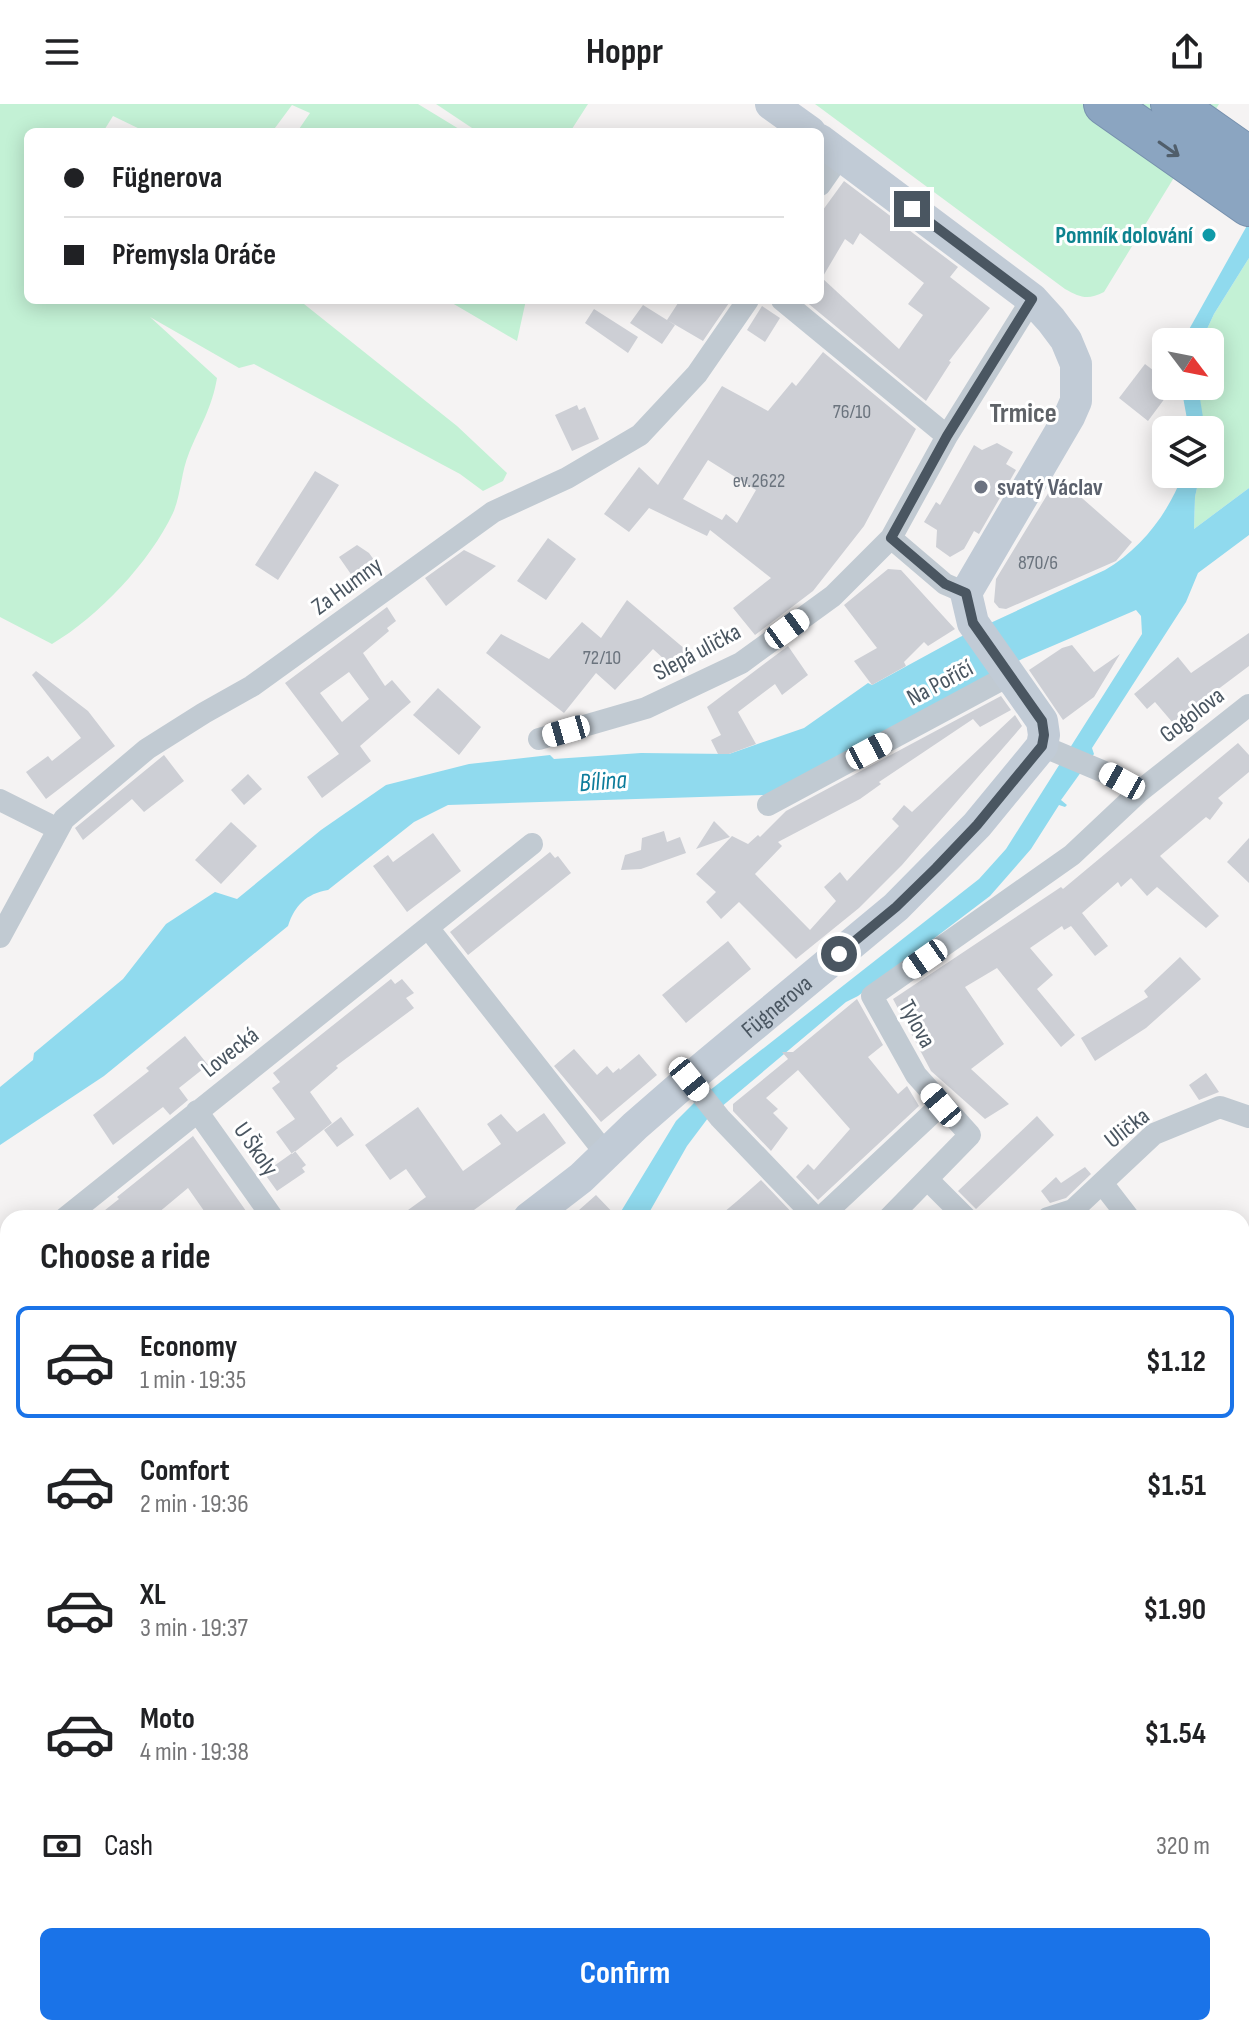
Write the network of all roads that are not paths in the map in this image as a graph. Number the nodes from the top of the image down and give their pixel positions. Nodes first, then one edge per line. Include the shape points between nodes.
1 (771, 104) edge
2 (1105, 104) edge
3 (1172, 104) edge
4 (804, 128) edge
5 (830, 147) edge
6 (1249, 158) edge
7 (824, 170) edge
8 (1249, 205) edge
9 (1032, 299) junction
10 (745, 304) edge
11 (787, 304) edge
12 (947, 436) junction
13 (891, 538) junction
14 (969, 608) junction
15 (1010, 675) junction
16 (1249, 705) edge
17 (539, 739) dead end
18 (1050, 750) junction
19 (1140, 791) junction
20 (0, 800) edge
21 (768, 805) dead end
22 (58, 829) junction
23 (532, 844) dead end
24 (429, 929) junction
25 (0, 937) edge
26 (695, 1085) junction
27 (941, 1105) junction
28 (197, 1111) junction
29 (1249, 1117) edge
30 (606, 1154) junction
31 (927, 1179) junction
32 (1102, 1183) junction
33 (75, 1210) edge
34 (267, 1210) edge
35 (539, 1210) edge
36 (810, 1210) edge
37 (827, 1210) edge
38 (897, 1210) edge
39 (958, 1210) edge
40 (1073, 1210) edge
41 (1123, 1210) edge

1 - 4 main road
2 -> 8 highway
3 - 6 highway
5 - 7 street
5 - 9 main road
9 - 12 street, Slepá ulička
9 - 14 main road via 1071,352 1076,401
10 - 22 street, Za Humny via 697,374 640,435 567,478 493,512 252,686 147,749
11 - 12 street
12 - 13 street, Slepá ulička
13 - 14 street
13 - 17 street, Slepá ulička via 833,596 741,663 646,708
14 - 15 main road
15 - 18 main road via 1042,721
15 - 21 street, Na Poříčí
16 - 19 street, Gogolova
18 - 19 street
18 - 26 main road, Fügnerova via 896,907
19 - 27 street, Tylova via 1072,855 872,996 916,1075
20 - 22 street
22 - 25 street, Za Humny
23 - 24 street, Lovecká
24 - 28 street, Lovecká
24 - 30 street
26 - 30 main road, Fügnerova
26 - 36 street
27 - 31 street, Tylova via 970,1135
27 - 37 street
28 - 33 street, Lovecká
28 - 34 street, U Školy
29 - 32 street, Ulička via 1220,1107 1186,1119 1154,1134
30 - 35 main road, Fügnerova
31 - 38 street, Tylova
31 - 39 street
32 - 40 street, Ulička
32 - 41 street

